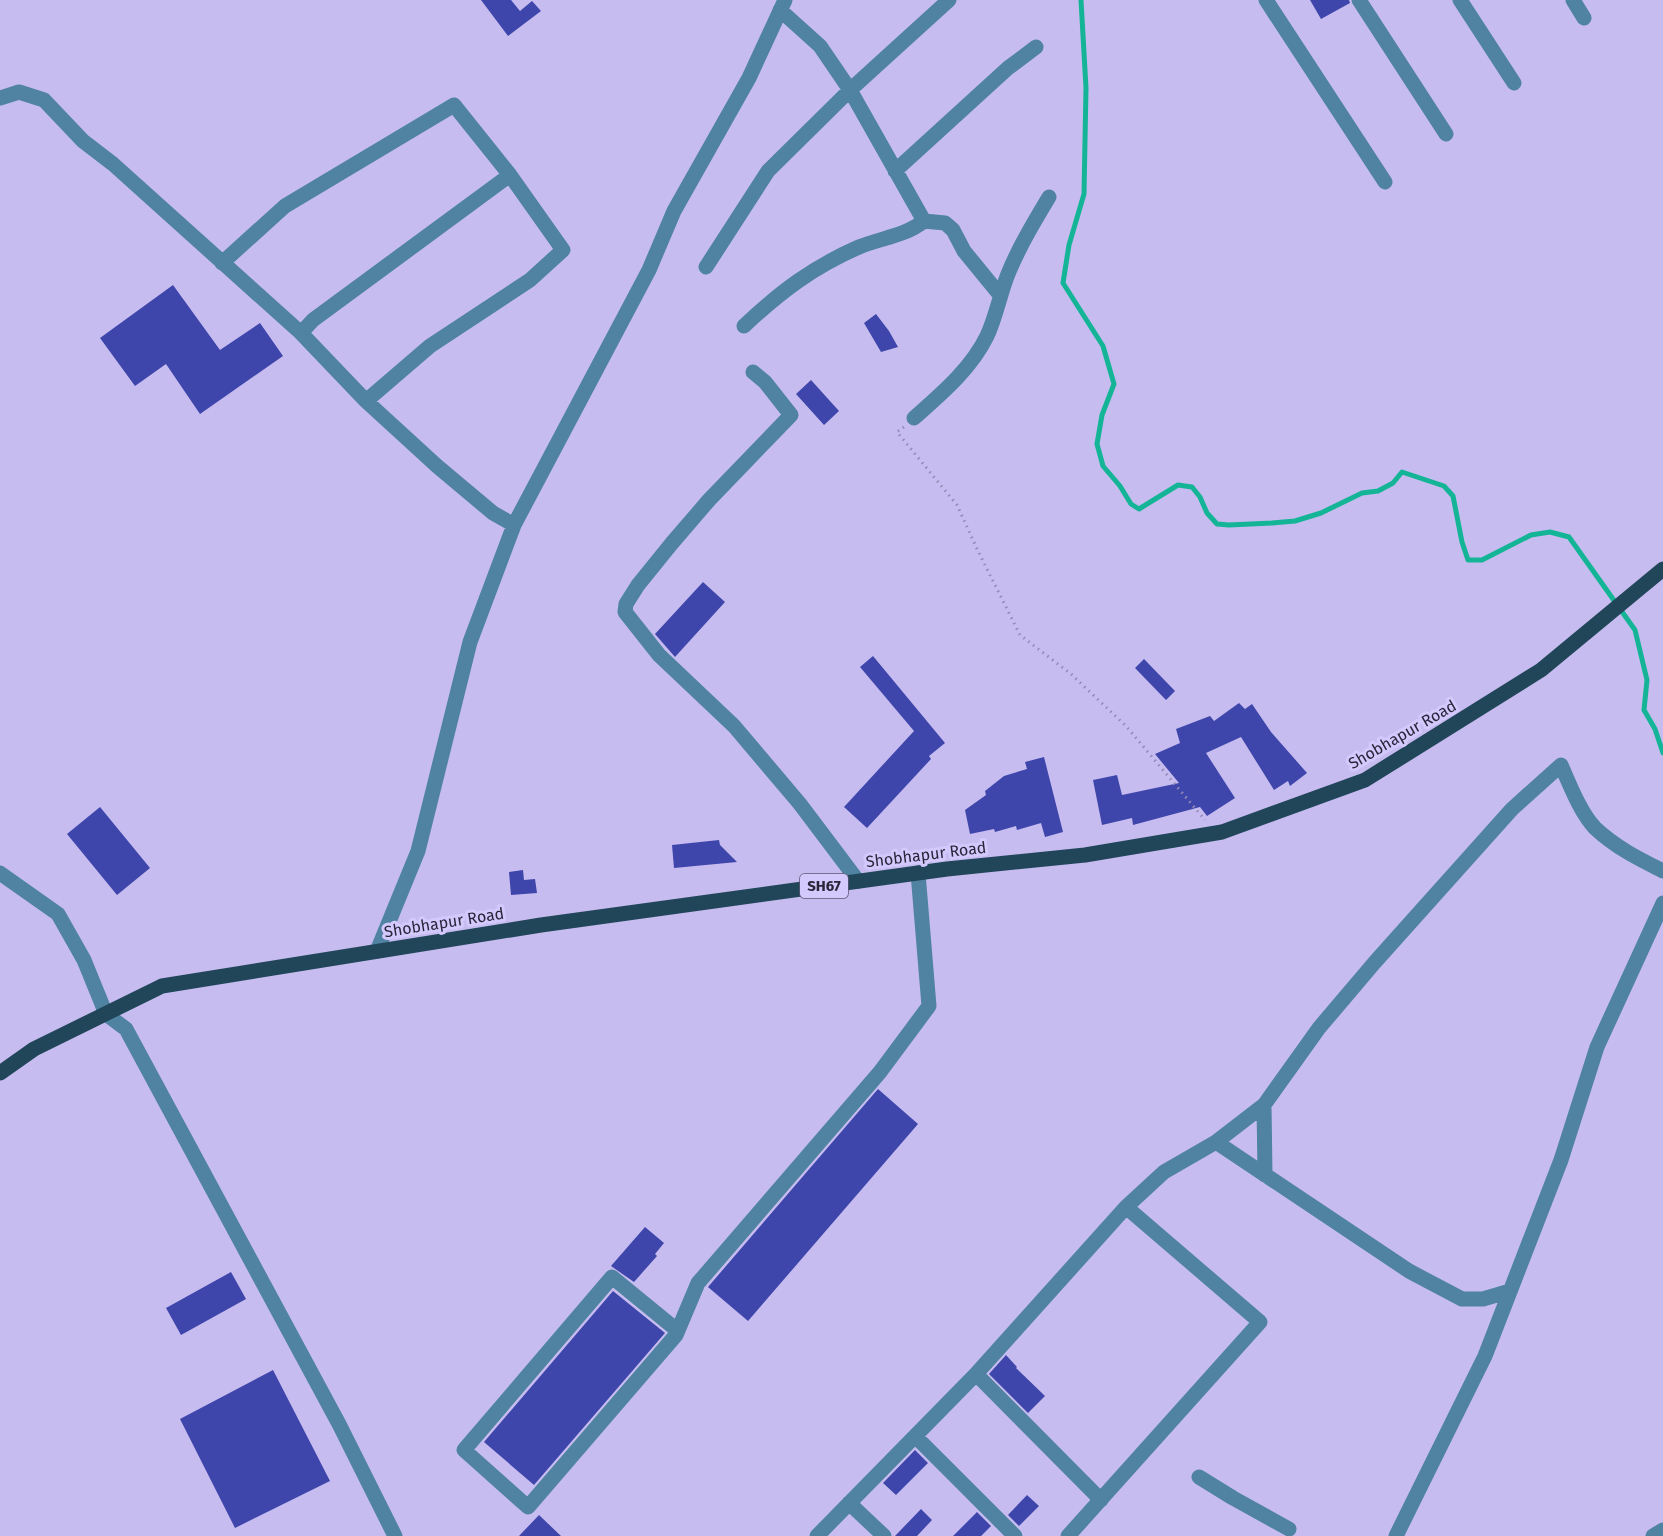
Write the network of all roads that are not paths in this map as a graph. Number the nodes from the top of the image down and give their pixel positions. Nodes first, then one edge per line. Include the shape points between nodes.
1 (949, 0) edge
2 (1266, 0) edge
3 (1359, 0) edge
4 (1460, 0) edge
5 (1573, 0) edge
6 (783, 5) edge
7 (1584, 18) dead end
8 (1036, 47) dead end
9 (1514, 83) dead end
10 (850, 90) junction
11 (0, 98) edge
12 (1446, 134) dead end
13 (895, 171) junction
14 (510, 175) junction
15 (1385, 182) dead end
16 (1048, 197) dead end
17 (924, 221) junction
18 (222, 263) junction
19 (706, 267) dead end
20 (1000, 295) junction
21 (744, 326) dead end
22 (301, 333) junction
23 (753, 372) dead end
24 (366, 402) junction
25 (914, 418) road end
26 (514, 525) junction
27 (1663, 569) edge
28 (1663, 871) edge
29 (0, 873) edge
30 (918, 873) junction
31 (858, 881) junction
32 (1663, 903) edge
33 (377, 951) junction
34 (106, 1014) junction
35 (0, 1073) edge
36 (1264, 1105) junction
37 (1216, 1142) junction
38 (1265, 1175) junction
39 (1126, 1207) junction
40 (1510, 1291) junction
41 (678, 1331) junction
42 (976, 1374) junction
43 (915, 1436) junction
44 (1199, 1477) dead end
45 (1101, 1500) junction
46 (849, 1503) junction
47 (1663, 1530) edge
48 (389, 1533) edge
49 (1292, 1534) edge
50 (817, 1536) edge
51 (884, 1536) edge
52 (1015, 1536) edge
53 (1068, 1536) edge
54 (1396, 1536) edge
55 (1653, 1536) edge

1 - 10 street
2 - 15 street
3 - 12 street
4 - 9 street
5 - 7 street
6 - 10 street via 820,46
6 - 26 street via 749,78 674,211 649,270
8 - 13 street
10 - 13 street
10 - 19 street via 768,171
11 - 18 street via 19,92 44,100 83,141
13 - 17 street
14 - 18 street via 454,105 285,206
14 - 22 street via 313,320
14 - 24 street via 563,250 530,280 430,346
16 - 20 street via 1024,238
17 - 20 street via 945,224 953,230 964,251
17 - 21 street via 912,231 860,247 806,275
18 - 22 street
20 - 25 street via 987,336 970,362
22 - 24 street
23 - 31 street via 791,415 672,543 638,585 625,612 658,655 734,726
24 - 26 street via 493,513
26 - 33 street via 470,642 418,851
27 - 30 main road, Shobhapur Road / SH67 via 1541,670 1365,780 1215,833 1085,855
28 - 36 street via 1630,855 1594,827 1561,765 1512,809 1375,962 1319,1028
29 - 34 street via 58,914 84,960
30 - 31 main road, Shobhapur Road / SH67
30 - 41 street via 929,1005 880,1072 698,1283
31 - 33 main road, Shobhapur Road / SH67
32 - 40 street via 1597,1047 1561,1160
33 - 34 main road, Shobhapur Road / SH67 via 162,986
34 - 35 main road, Shobhapur Road / SH67 via 34,1049
34 - 48 street via 126,1029 339,1424
36 - 37 street
36 - 38 street
37 - 38 street
37 - 39 street via 1164,1172
38 - 40 street via 1409,1271 1462,1299 1482,1299
39 - 42 street
39 - 45 street via 1260,1322
40 - 54 street via 1485,1356
41 - 41 street via 612,1277 464,1450 528,1507
42 - 43 street
42 - 45 street
43 - 46 street
43 - 52 street
44 - 49 street
45 - 53 street
46 - 50 street
46 - 51 street
47 - 55 street

